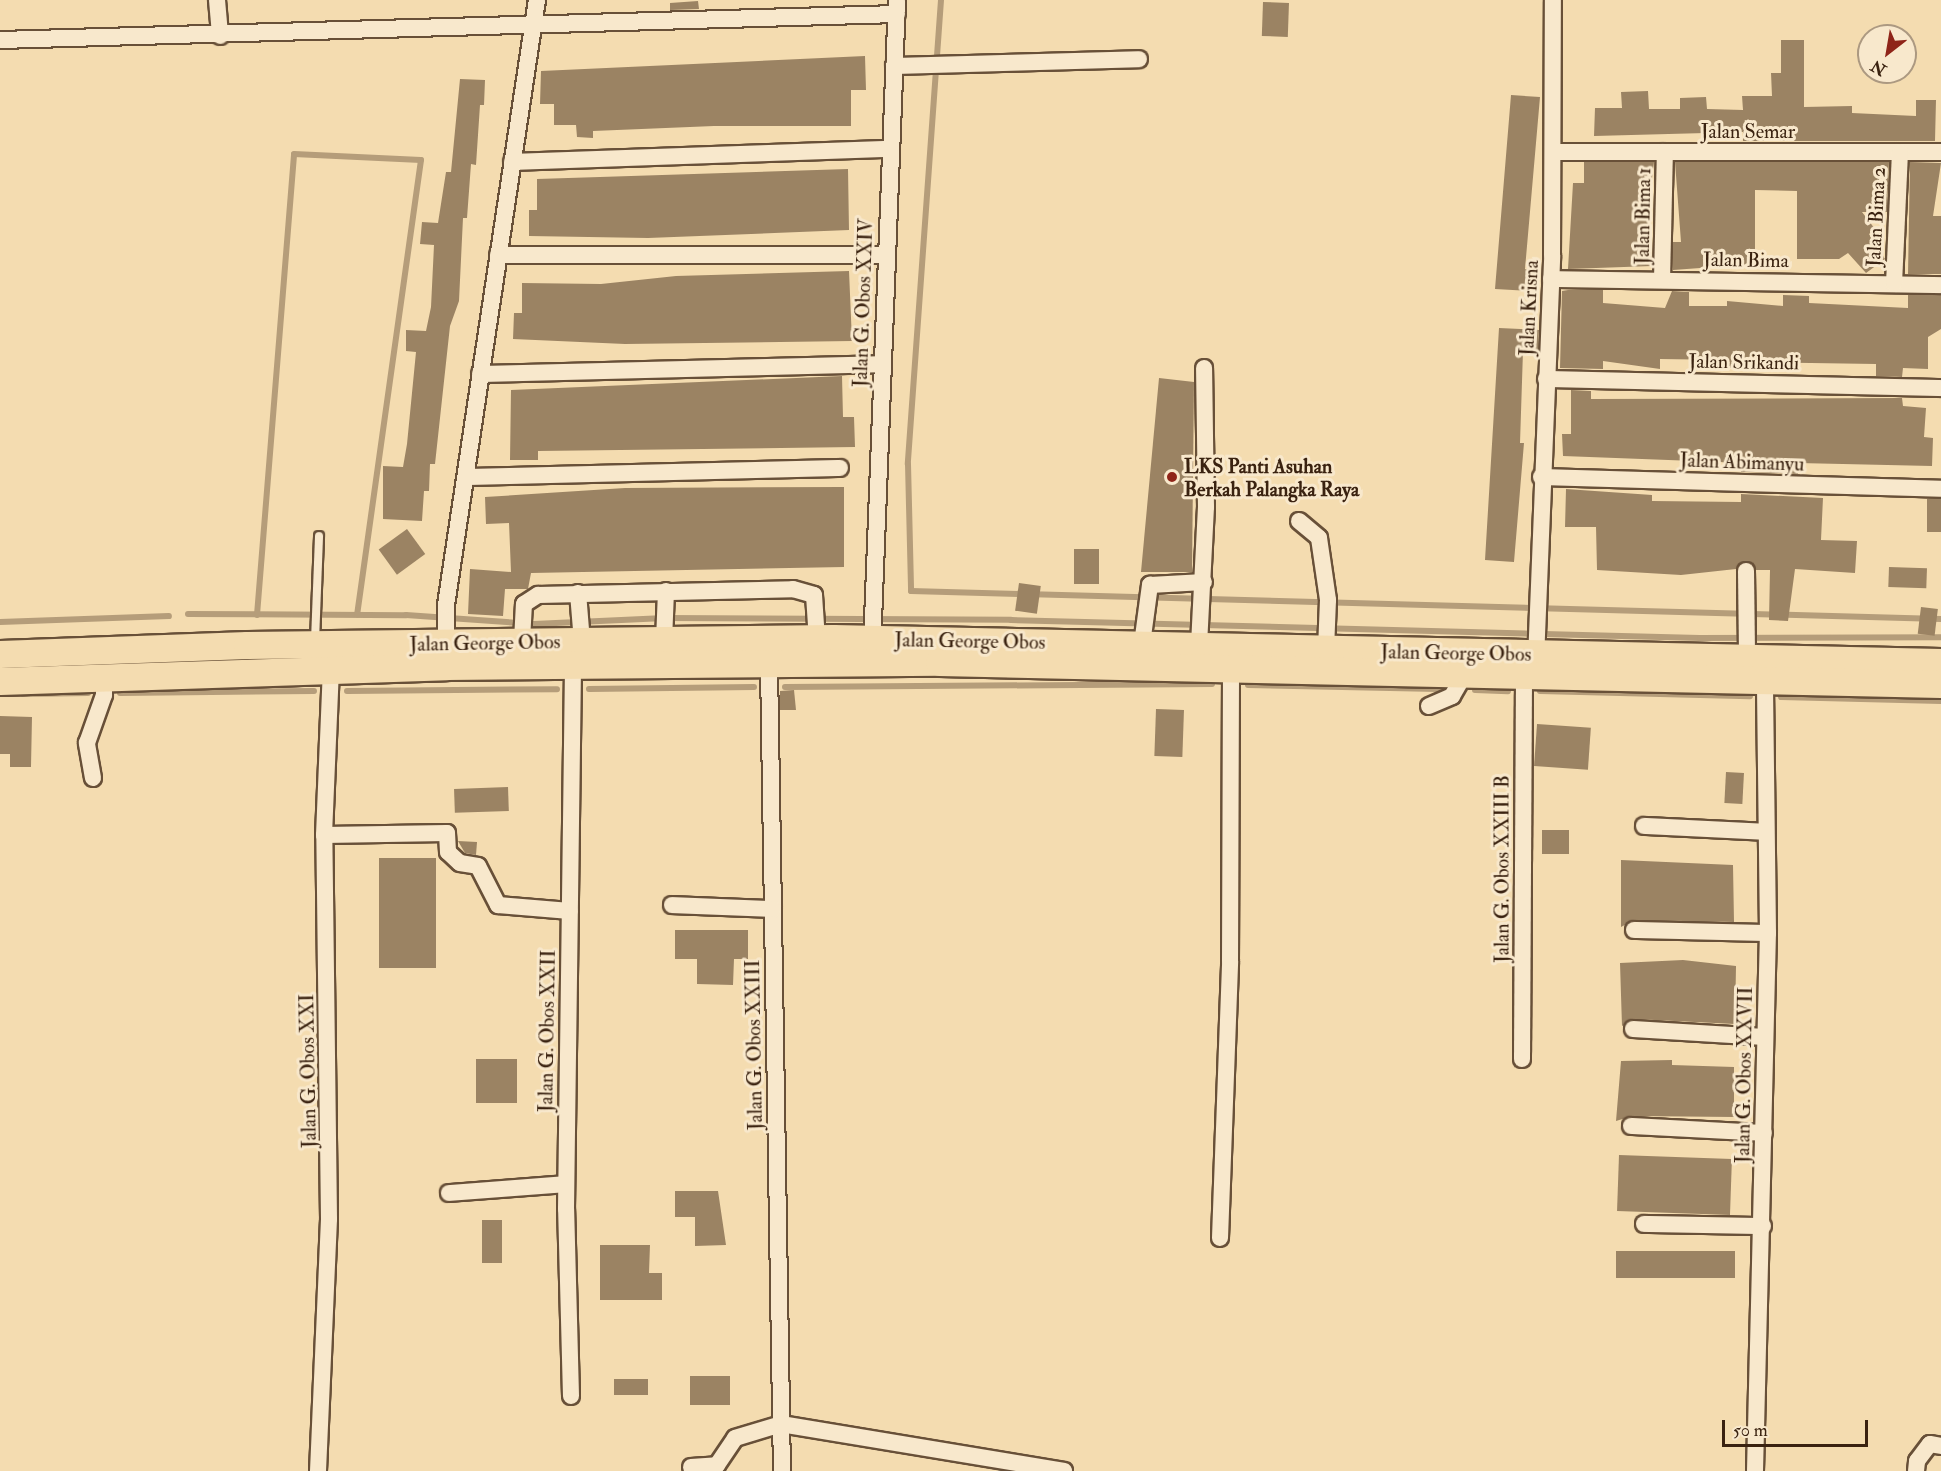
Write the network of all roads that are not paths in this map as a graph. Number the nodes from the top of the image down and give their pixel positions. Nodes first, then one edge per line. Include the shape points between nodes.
1 (217, 0) edge
2 (537, 0) edge
3 (1553, 0) edge
4 (897, 7) edge
5 (533, 27) junction
6 (220, 36) junction
7 (0, 40) edge
8 (1139, 59) dead end
9 (894, 66) junction
10 (890, 149) junction
11 (1555, 152) junction
12 (1665, 152) junction
13 (1900, 152) junction
14 (1941, 152) edge
15 (512, 162) junction
16 (498, 255) junction
17 (885, 255) junction
18 (1551, 279) junction
19 (1662, 280) junction
20 (1894, 284) junction
21 (1941, 285) edge
22 (881, 364) junction
23 (1204, 368) dead end
24 (480, 374) junction
25 (1546, 379) junction
26 (1941, 387) edge
27 (840, 468) dead end
28 (466, 477) junction
29 (1541, 477) junction
30 (1941, 489) edge
31 (1299, 521) dead end
32 (319, 536) dead end
33 (1746, 571) dead end
34 (1204, 582) junction
35 (666, 591) junction
36 (578, 593) junction
37 (1536, 617) joint
38 (581, 626) junction
39 (665, 626) junction
40 (818, 627) junction
41 (522, 629) junction
42 (1144, 629) junction
43 (1200, 631) junction
44 (315, 632) junction
45 (1326, 636) junction
46 (872, 644) junction
47 (446, 645) junction
48 (1747, 645) junction
49 (0, 654) edge
50 (1941, 662) edge
51 (1533, 664) junction
52 (769, 665) junction
53 (573, 667) junction
54 (332, 671) junction
55 (1231, 671) junction
56 (104, 677) junction
57 (1463, 677) junction
58 (1765, 680) junction
59 (0, 681) edge
60 (1941, 684) edge
61 (1429, 706) dead end
62 (93, 778) dead end
63 (1644, 826) dead end
64 (1766, 832) junction
65 (324, 835) junction
66 (672, 905) dead end
67 (773, 909) junction
68 (570, 911) junction
69 (1634, 930) dead end
70 (1768, 933) junction
71 (1633, 1029) dead end
72 (1765, 1037) junction
73 (1522, 1059) dead end
74 (1631, 1126) dead end
75 (1764, 1134) junction
76 (566, 1184) junction
77 (449, 1193) dead end
78 (1644, 1224) dead end
79 (1763, 1226) junction
80 (1220, 1238) dead end
81 (571, 1396) dead end
82 (781, 1424) junction
83 (1941, 1446) edge
84 (691, 1467) dead end
85 (318, 1471) edge
86 (782, 1471) edge
87 (1064, 1471) edge
88 (1755, 1471) edge
89 (1916, 1471) edge

1 - 6 street
2 - 5 street
3 - 11 street, Jalan Krisna
4 - 5 street
4 - 9 street, Jalan G. Obos XXIV
5 - 6 street
5 - 15 street
6 - 7 street
8 - 9 street
9 - 10 street, Jalan G. Obos XXIV
10 - 15 street
10 - 17 street, Jalan G. Obos XXIV
11 - 12 street, Jalan Semar
11 - 18 street, Jalan Krisna
12 - 13 street, Jalan Semar
12 - 19 street, Jalan Bima 1
13 - 14 street, Jalan Semar
13 - 20 street, Jalan Bima 2
15 - 16 street
16 - 17 street
16 - 24 street
17 - 22 street, Jalan G. Obos XXIV
18 - 19 street, Jalan Bima
18 - 25 street, Jalan Krisna
19 - 20 street, Jalan Bima
20 - 21 street, Jalan Bima
22 - 24 street
22 - 46 street, Jalan G. Obos XXIV
23 - 34 street
24 - 28 street
25 - 26 street, Jalan Srikandi
25 - 29 street, Jalan Krisna
27 - 28 street
28 - 47 street via 446,605
29 - 30 street, Jalan Abimanyu
29 - 37 street, Jalan Krisna
31 - 45 street via 1319,538
32 - 44 lane
33 - 48 street
34 - 42 street via 1155,583 1148,589
34 - 43 street
35 - 36 street
35 - 39 street
35 - 40 street via 793,589 814,595
36 - 38 street
36 - 41 street via 531,597
37 - 51 street, Jalan G. Obos XXIII B
38 - 39 main road, Jalan George Obos
38 - 41 main road, Jalan George Obos
39 - 40 main road, Jalan George Obos
40 - 46 main road, Jalan George Obos
41 - 47 main road, Jalan George Obos
42 - 43 main road, Jalan George Obos
42 - 46 main road, Jalan George Obos
43 - 45 main road, Jalan George Obos
44 - 47 main road, Jalan George Obos
44 - 49 main road, Jalan George Obos
45 - 51 main road, Jalan George Obos
46 - 52 main road, Jalan George Obos
46 - 55 main road, Jalan George Obos
47 - 53 main road, Jalan George Obos
47 - 54 main road, Jalan George Obos
48 - 50 main road, Jalan George Obos
48 - 51 main road, Jalan George Obos
51 - 57 main road, Jalan George Obos
51 - 58 main road, Jalan George Obos
51 - 73 street, Jalan G. Obos XXIII B
52 - 53 main road, Jalan George Obos
52 - 67 street, Jalan G. Obos XXIII
53 - 68 street, Jalan G. Obos XXII
54 - 56 main road, Jalan George Obos
54 - 65 street, Jalan G. Obos XXI
55 - 57 main road, Jalan George Obos
55 - 80 street via 1230,961
56 - 59 main road, Jalan George Obos
56 - 62 street via 104,695 87,743
57 - 61 street via 1452,696
58 - 60 main road, Jalan George Obos
58 - 64 street, Jalan G. Obos XXVII
63 - 64 street
64 - 70 street, Jalan G. Obos XXVII
65 - 68 street via 447,833 448,852 460,863 478,866 498,904
65 - 85 street, Jalan G. Obos XXI via 331,1115
66 - 67 street
67 - 82 street, Jalan G. Obos XXIII
68 - 76 street, Jalan G. Obos XXII
69 - 70 street
70 - 72 street, Jalan G. Obos XXVII
71 - 72 street
72 - 75 street, Jalan G. Obos XXVII
74 - 75 street
75 - 79 street, Jalan G. Obos XXVII
76 - 77 street
76 - 81 street, Jalan G. Obos XXII
78 - 79 street
79 - 88 street, Jalan G. Obos XXVII
82 - 84 street via 735,1438 717,1465
82 - 86 street, Jalan G. Obos XXIII
82 - 87 street
83 - 89 street via 1930,1444 1917,1461

